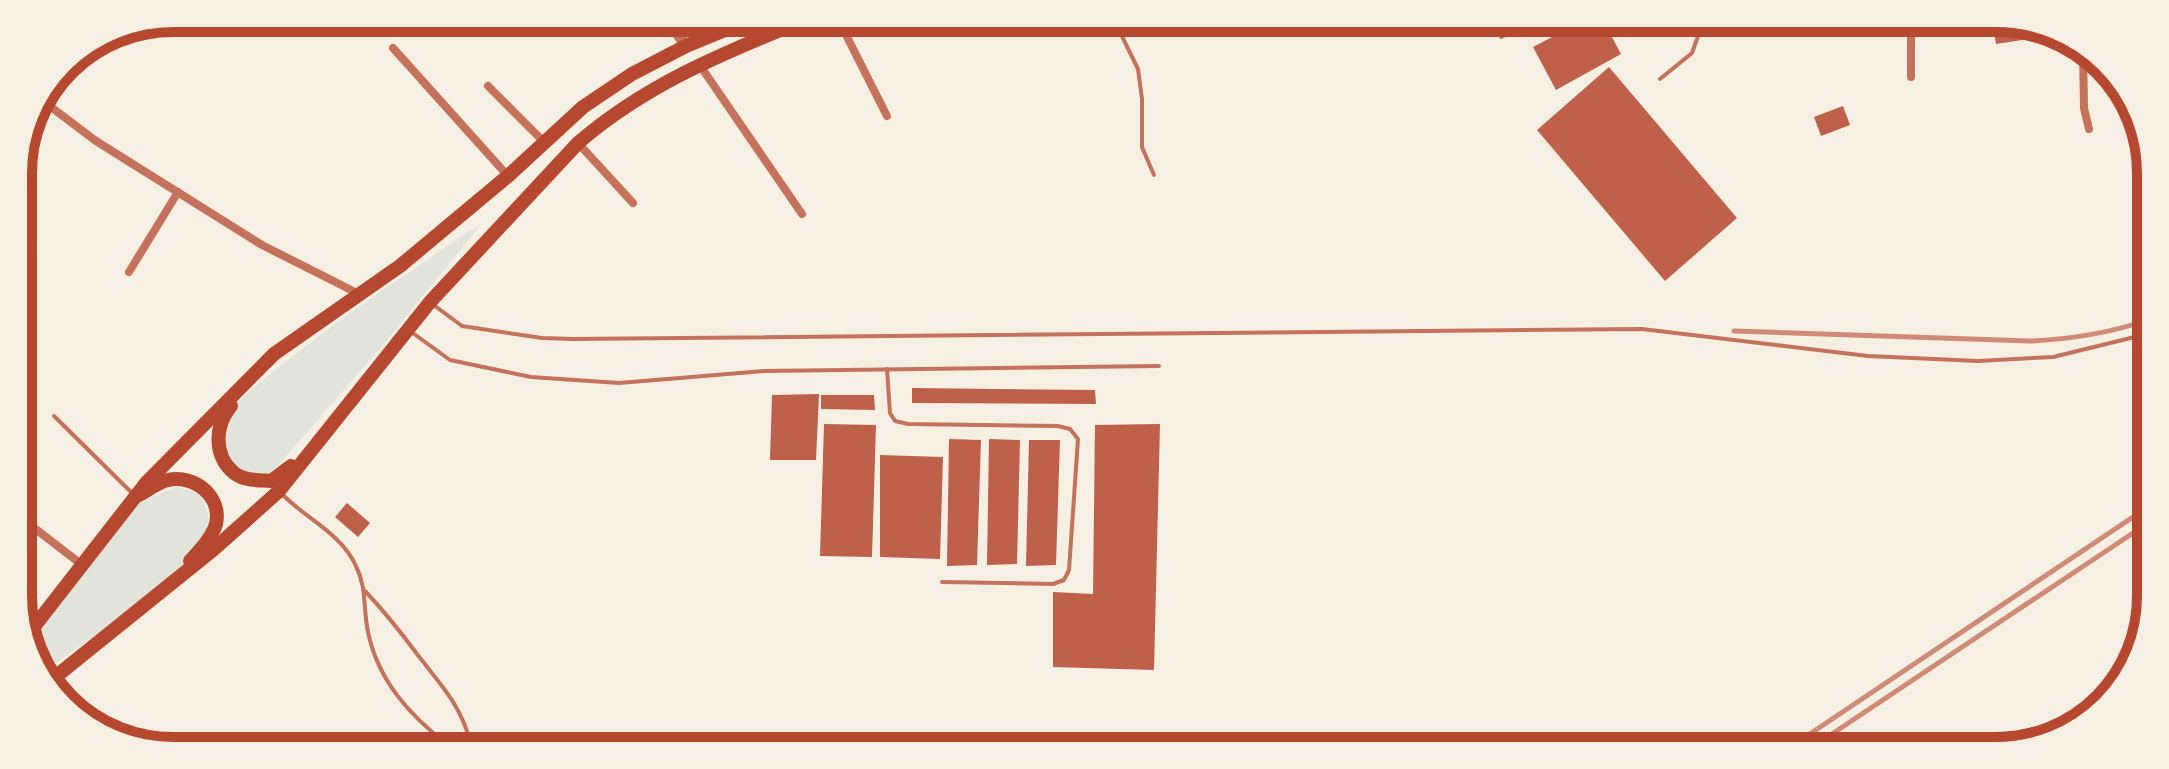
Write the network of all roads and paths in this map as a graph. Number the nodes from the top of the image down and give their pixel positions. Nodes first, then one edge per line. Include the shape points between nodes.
1 (676, 32) edge
2 (720, 32) edge
3 (775, 32) edge
4 (845, 32) edge
5 (1120, 32) edge
6 (1511, 32) edge
7 (1700, 32) edge
8 (1911, 32) edge
9 (1501, 37) dead end
10 (686, 46) junction
11 (393, 48) dead end
12 (2083, 62) edge
13 (699, 63) junction
14 (1911, 77) dead end
15 (1660, 79) dead end
16 (488, 86) dead end
17 (49, 106) edge
18 (887, 116) dead end
19 (2089, 129) dead end
20 (544, 142) junction
21 (578, 143) junction
22 (1154, 175) dead end
23 (508, 176) junction
24 (178, 192) junction
25 (633, 203) dead end
26 (802, 214) dead end
27 (129, 272) dead end
28 (360, 295) junction
29 (430, 302) junction
30 (408, 330) junction
31 (2137, 336) edge
32 (274, 354) junction
33 (1159, 366) dead end
34 (887, 369) junction
35 (362, 389) junction
36 (54, 416) dead end
37 (279, 491) junction
38 (136, 497) junction
39 (32, 526) edge
40 (81, 564) junction
41 (942, 582) dead end
42 (173, 583) junction
43 (365, 591) junction
44 (35, 625) edge
45 (57, 676) edge
46 (438, 737) edge
47 (469, 737) edge

1 - 10 street
2 - 10 highway
3 - 13 highway
4 - 18 street
5 - 22 lane via 1138,69 1142,147
6 - 9 lane
7 - 15 lane via 1692,53
8 - 14 street
10 - 20 highway via 583,107
11 - 23 street
12 - 19 street
13 - 21 highway via 645,93
13 - 26 street
16 - 20 street
17 - 24 street
20 - 23 highway
21 - 25 street
21 - 29 highway
23 - 28 highway
24 - 27 street
24 - 28 street via 262,245
28 - 32 highway
29 - 30 highway
29 - 31 lane via 462,326 573,339 1642,329 1868,356 1978,361 2053,357
30 - 34 lane via 450,360 531,377 619,383 765,371
30 - 35 highway
32 - 35 highway via 224,414 217,437 234,473 249,479 271,481 286,472
32 - 38 highway
33 - 34 lane
34 - 41 lane via 895,421 1058,426 1070,429 1078,439 1064,580
35 - 37 highway
36 - 38 lane
37 - 42 highway
37 - 43 lane via 339,540
38 - 40 highway
38 - 42 highway via 168,480 190,480 205,488 214,504 212,531
39 - 40 street
40 - 44 highway
42 - 45 highway
43 - 46 lane via 367,629 377,666 399,699
43 - 47 lane via 394,620 455,702

